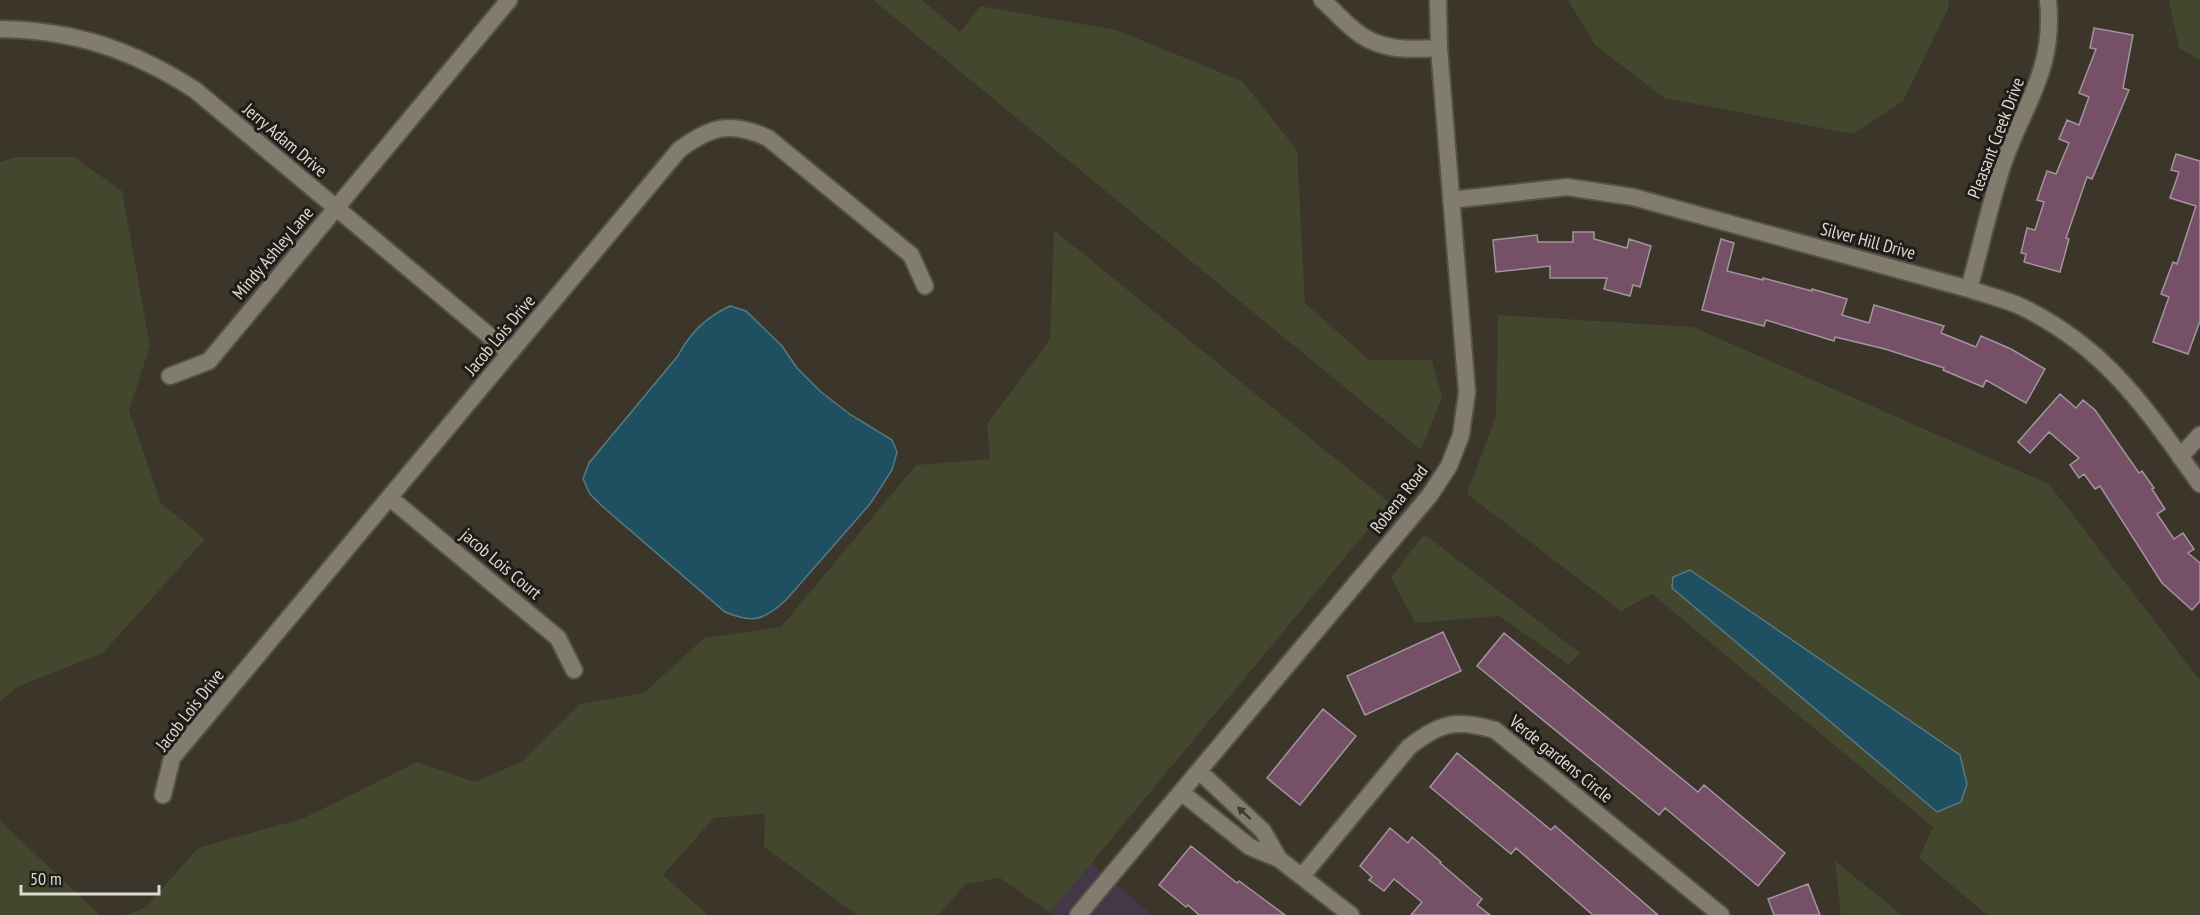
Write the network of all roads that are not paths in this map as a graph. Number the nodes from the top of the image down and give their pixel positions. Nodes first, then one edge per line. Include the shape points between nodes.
1 (509, 0) edge
2 (1322, 0) edge
3 (1438, 0) edge
4 (2048, 0) edge
5 (0, 29) edge
6 (1439, 48) junction
7 (1451, 200) junction
8 (336, 208) junction
9 (925, 286) dead end
10 (1969, 289) junction
11 (510, 353) junction
12 (170, 376) dead end
13 (2200, 435) edge
14 (2180, 457) junction
15 (2200, 484) edge
16 (390, 498) junction
17 (574, 670) dead end
18 (1199, 771) junction
19 (1181, 792) junction
20 (163, 795) dead end
21 (1279, 859) junction
22 (1302, 876) junction
23 (1078, 915) edge
24 (1351, 915) edge
25 (1721, 915) edge

1 - 8 street, Mindy Ashley Lane
2 - 6 street via 1354,31 1376,44 1404,50
3 - 6 street, Robena Road
4 - 10 street, Pleasant Creek Drive via 2050,20 2040,78 2005,158
5 - 8 street, Jerry Adam Drive via 72,35 163,69 195,90
6 - 7 street, Robena Road
7 - 10 street, Silver Hill Drive via 1567,187 1633,197
7 - 18 street, Robena Road via 1467,392 1461,435 1449,466 1430,495
8 - 11 street, Jerry Adam Drive
8 - 12 street, Mindy Ashley Lane via 209,361
9 - 11 street, Jacob Lois Drive via 911,255 768,138 749,129 724,128 700,134 679,150
10 - 14 street, Silver Hill Drive via 2020,306 2062,329 2105,363 2134,394
11 - 16 street, Jacob Lois Drive
13 - 14 street
14 - 15 street, Silver Hill Drive
16 - 17 street, jacob Lois Court via 558,638
16 - 20 street, Jacob Lois Drive via 172,758
18 - 19 street, Robena Road
21 -> 18 street via 1263,831
19 - 21 street via 1250,847
19 - 23 street, Robena Road
21 - 22 street
22 - 24 street
22 - 25 street, Verde gardens Circle via 1409,747 1430,731 1472,723 1495,730

